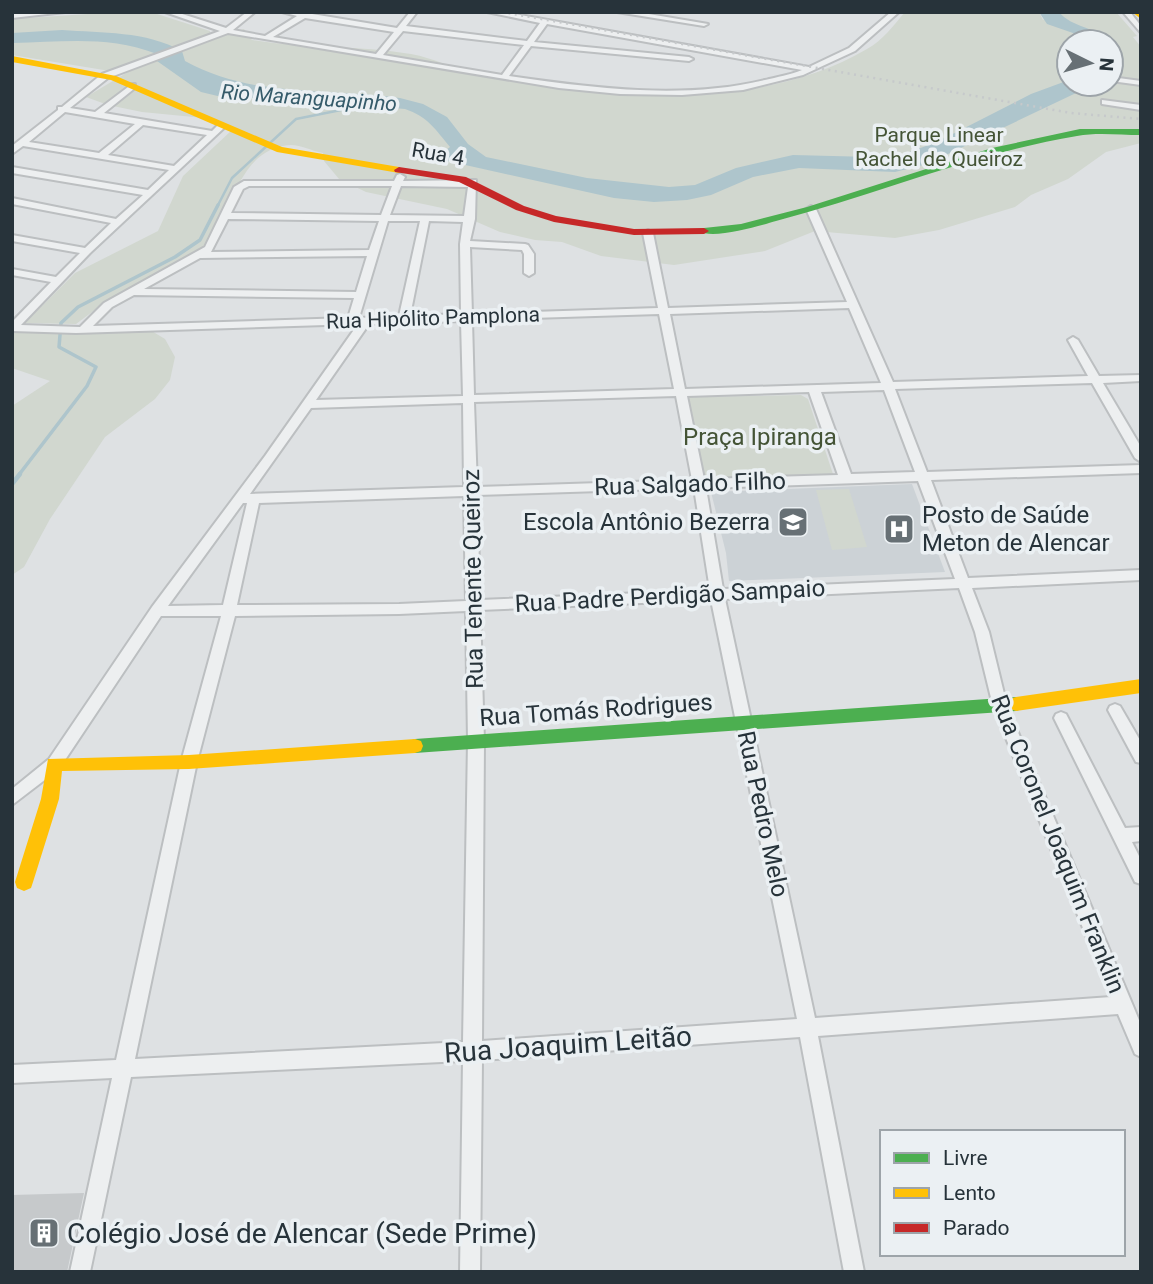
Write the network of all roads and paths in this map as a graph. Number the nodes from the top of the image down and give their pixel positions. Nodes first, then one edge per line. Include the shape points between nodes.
1 (62, 12) edge
2 (168, 12) edge
3 (252, 12) edge
4 (285, 12) edge
5 (414, 12) edge
6 (490, 12) edge
7 (620, 12) edge
8 (896, 12) edge
9 (1126, 12) edge
10 (1136, 12) edge
11 (645, 14) edge
12 (12, 16) edge
13 (303, 16) junction
14 (1141, 18) edge
15 (545, 22) junction
16 (704, 24) dead end
17 (400, 29) junction
18 (227, 31) junction
19 (1141, 31) edge
20 (266, 38) junction
21 (528, 44) junction
22 (378, 57) junction
23 (12, 59) edge
24 (689, 59) dead end
25 (811, 69) junction
26 (105, 76) junction
27 (504, 78) junction
28 (132, 86) junction
29 (1105, 102) dead end
30 (1141, 108) edge
31 (61, 110) junction
32 (98, 114) junction
33 (143, 121) junction
34 (217, 131) junction
35 (1141, 132) edge
36 (20, 143) junction
37 (12, 151) edge
38 (101, 156) junction
39 (176, 169) junction
40 (12, 170) edge
41 (402, 176) junction
42 (473, 183) junction
43 (150, 193) junction
44 (12, 201) edge
45 (811, 209) junction
46 (225, 216) junction
47 (387, 217) junction
48 (425, 218) junction
49 (470, 219) junction
50 (119, 222) junction
51 (648, 233) junction
52 (12, 238) edge
53 (465, 244) junction
54 (87, 251) junction
55 (373, 253) junction
56 (201, 255) junction
57 (12, 272) edge
58 (529, 273) dead end
59 (12, 281) edge
60 (56, 284) junction
61 (131, 292) junction
62 (360, 295) junction
63 (853, 305) junction
64 (666, 311) junction
65 (468, 318) junction
66 (359, 320) junction
67 (404, 320) junction
68 (12, 328) edge
69 (80, 329) junction
70 (1073, 340) dead end
71 (1141, 378) edge
72 (1096, 380) junction
73 (889, 387) junction
74 (814, 389) junction
75 (682, 393) junction
76 (468, 400) junction
77 (308, 404) junction
78 (1141, 458) edge
79 (1141, 469) edge
80 (922, 477) junction
81 (846, 479) junction
82 (699, 483) junction
83 (471, 493) junction
84 (246, 499) junction
85 (1141, 575) edge
86 (961, 583) junction
87 (717, 594) junction
88 (473, 605) junction
89 (157, 611) junction
90 (229, 611) junction
91 (1141, 686) edge
92 (1000, 706) junction
93 (1115, 710) dead end
94 (1061, 718) dead end
95 (745, 724) junction
96 (476, 741) junction
97 (1141, 757) edge
98 (189, 762) junction
99 (54, 764) junction
100 (12, 798) edge
101 (1141, 834) edge
102 (1129, 844) edge
103 (1141, 877) edge
104 (24, 883) dead end
105 (1122, 1005) junction
106 (808, 1029) junction
107 (1141, 1048) edge
108 (473, 1051) junction
109 (123, 1069) junction
110 (12, 1074) edge
111 (80, 1272) edge
112 (470, 1272) edge
113 (854, 1272) edge

1 - 12 street
2 - 18 street
3 - 18 street
4 - 13 street
5 - 17 street
6 - 15 street
7 - 11 street
8 - 25 street via 860,47
9 - 19 street
10 - 14 main road
11 - 16 street
13 - 17 street
13 - 20 street
15 - 21 street
15 - 25 street
17 - 21 street
17 - 22 street
18 - 20 street
18 - 26 street
20 - 22 street
21 - 24 street
21 - 27 street
22 - 27 street
23 - 26 main road, Rua 4
25 - 27 street via 716,90 649,93
26 - 28 main road, Rua 4
26 - 31 street
28 - 32 street
28 - 34 main road, Rua 4
29 - 30 street
31 - 32 street
31 - 36 street
32 - 33 street
33 - 34 street
33 - 38 street
34 - 39 street
34 - 41 main road, Rua 4
35 - 45 main road, Rua 4 via 1080,132 995,150
36 - 37 street
36 - 38 street
38 - 39 street
39 - 43 street
40 - 43 street
41 - 42 main road, Rua 4
41 - 46 street, Rua 4 via 250,182 239,187
41 - 47 street
42 - 49 street, Rua Tenente Queiroz
42 - 51 main road, Rua 4 via 520,208 554,219
43 - 50 street
44 - 50 street
45 - 51 main road, Rua 4 via 741,227
45 - 63 street, Rua Coronel Joaquim Franklin
46 - 47 street
46 - 56 street via 213,244
47 - 48 street
47 - 55 street
48 - 49 street
48 - 67 street
49 - 53 street, Rua Tenente Queiroz
50 - 54 street
51 - 64 street, Rua Pedro Melo
52 - 54 street
53 - 58 street via 525,247
53 - 65 street, Rua Tenente Queiroz
54 - 60 street
55 - 56 street
55 - 62 street
56 - 61 street
57 - 60 street
59 - 60 street
60 - 68 street
61 - 62 street
61 - 69 street
62 - 66 street
63 - 64 street, Rua Hipólito Pamplona
63 - 73 street, Rua Coronel Joaquim Franklin
64 - 65 street, Rua Hipólito Pamplona
64 - 75 street, Rua Pedro Melo
65 - 67 street, Rua Hipólito Pamplona
65 - 76 street, Rua Tenente Queiroz
66 - 67 street, Rua Hipólito Pamplona
66 - 69 street, Rua Hipólito Pamplona
66 - 77 street
68 - 69 street, Rua Hipólito Pamplona
70 - 72 street
71 - 72 street
72 - 73 street
72 - 78 street
73 - 74 street
73 - 80 street, Rua Coronel Joaquim Franklin
74 - 75 street
74 - 81 street
75 - 76 street
75 - 82 street, Rua Pedro Melo
76 - 77 street
76 - 83 street, Rua Tenente Queiroz
77 - 84 street
79 - 80 street, Rua Salgado Filho
80 - 81 street, Rua Salgado Filho
80 - 86 street, Rua Coronel Joaquim Franklin
81 - 82 street, Rua Salgado Filho
82 - 83 street, Rua Salgado Filho
82 - 87 street, Rua Pedro Melo
83 - 84 street, Rua Salgado Filho
83 - 88 street, Rua Tenente Queiroz
84 - 89 street
84 - 90 street
85 - 86 street, Rua Padre Perdigão Sampaio
86 - 87 street, Rua Padre Perdigão Sampaio
86 - 92 street, Rua Coronel Joaquim Franklin via 982,632
87 - 88 street, Rua Padre Perdigão Sampaio
87 - 95 street, Rua Pedro Melo
88 - 90 street, Rua Padre Perdigão Sampaio
88 - 96 street, Rua Tenente Queiroz
89 - 90 street, Rua Padre Perdigão Sampaio
89 - 99 street
90 - 98 street
91 - 92 main road, Rua Tomás Rodrigues
92 - 95 main road, Rua Tomás Rodrigues
92 - 105 street, Rua Coronel Joaquim Franklin
93 - 97 street
94 - 102 street
95 - 96 main road, Rua Tomás Rodrigues
95 - 106 street, Rua Pedro Melo
96 - 98 main road, Rua Tomás Rodrigues
96 - 108 street, Rua Tenente Queiroz
98 - 99 main road, Rua Tomás Rodrigues
98 - 109 street
99 - 100 street
99 - 104 main road via 50,799
101 - 102 street
102 - 103 street
105 - 106 street, Rua Joaquim Leitão
105 - 107 street, Rua Coronel Joaquim Franklin
106 - 108 street, Rua Joaquim Leitão
106 - 113 street, Rua Pedro Melo
108 - 109 street, Rua Joaquim Leitão
108 - 112 street, Rua Tenente Queiroz
109 - 110 street, Rua Joaquim Leitão
109 - 111 street

